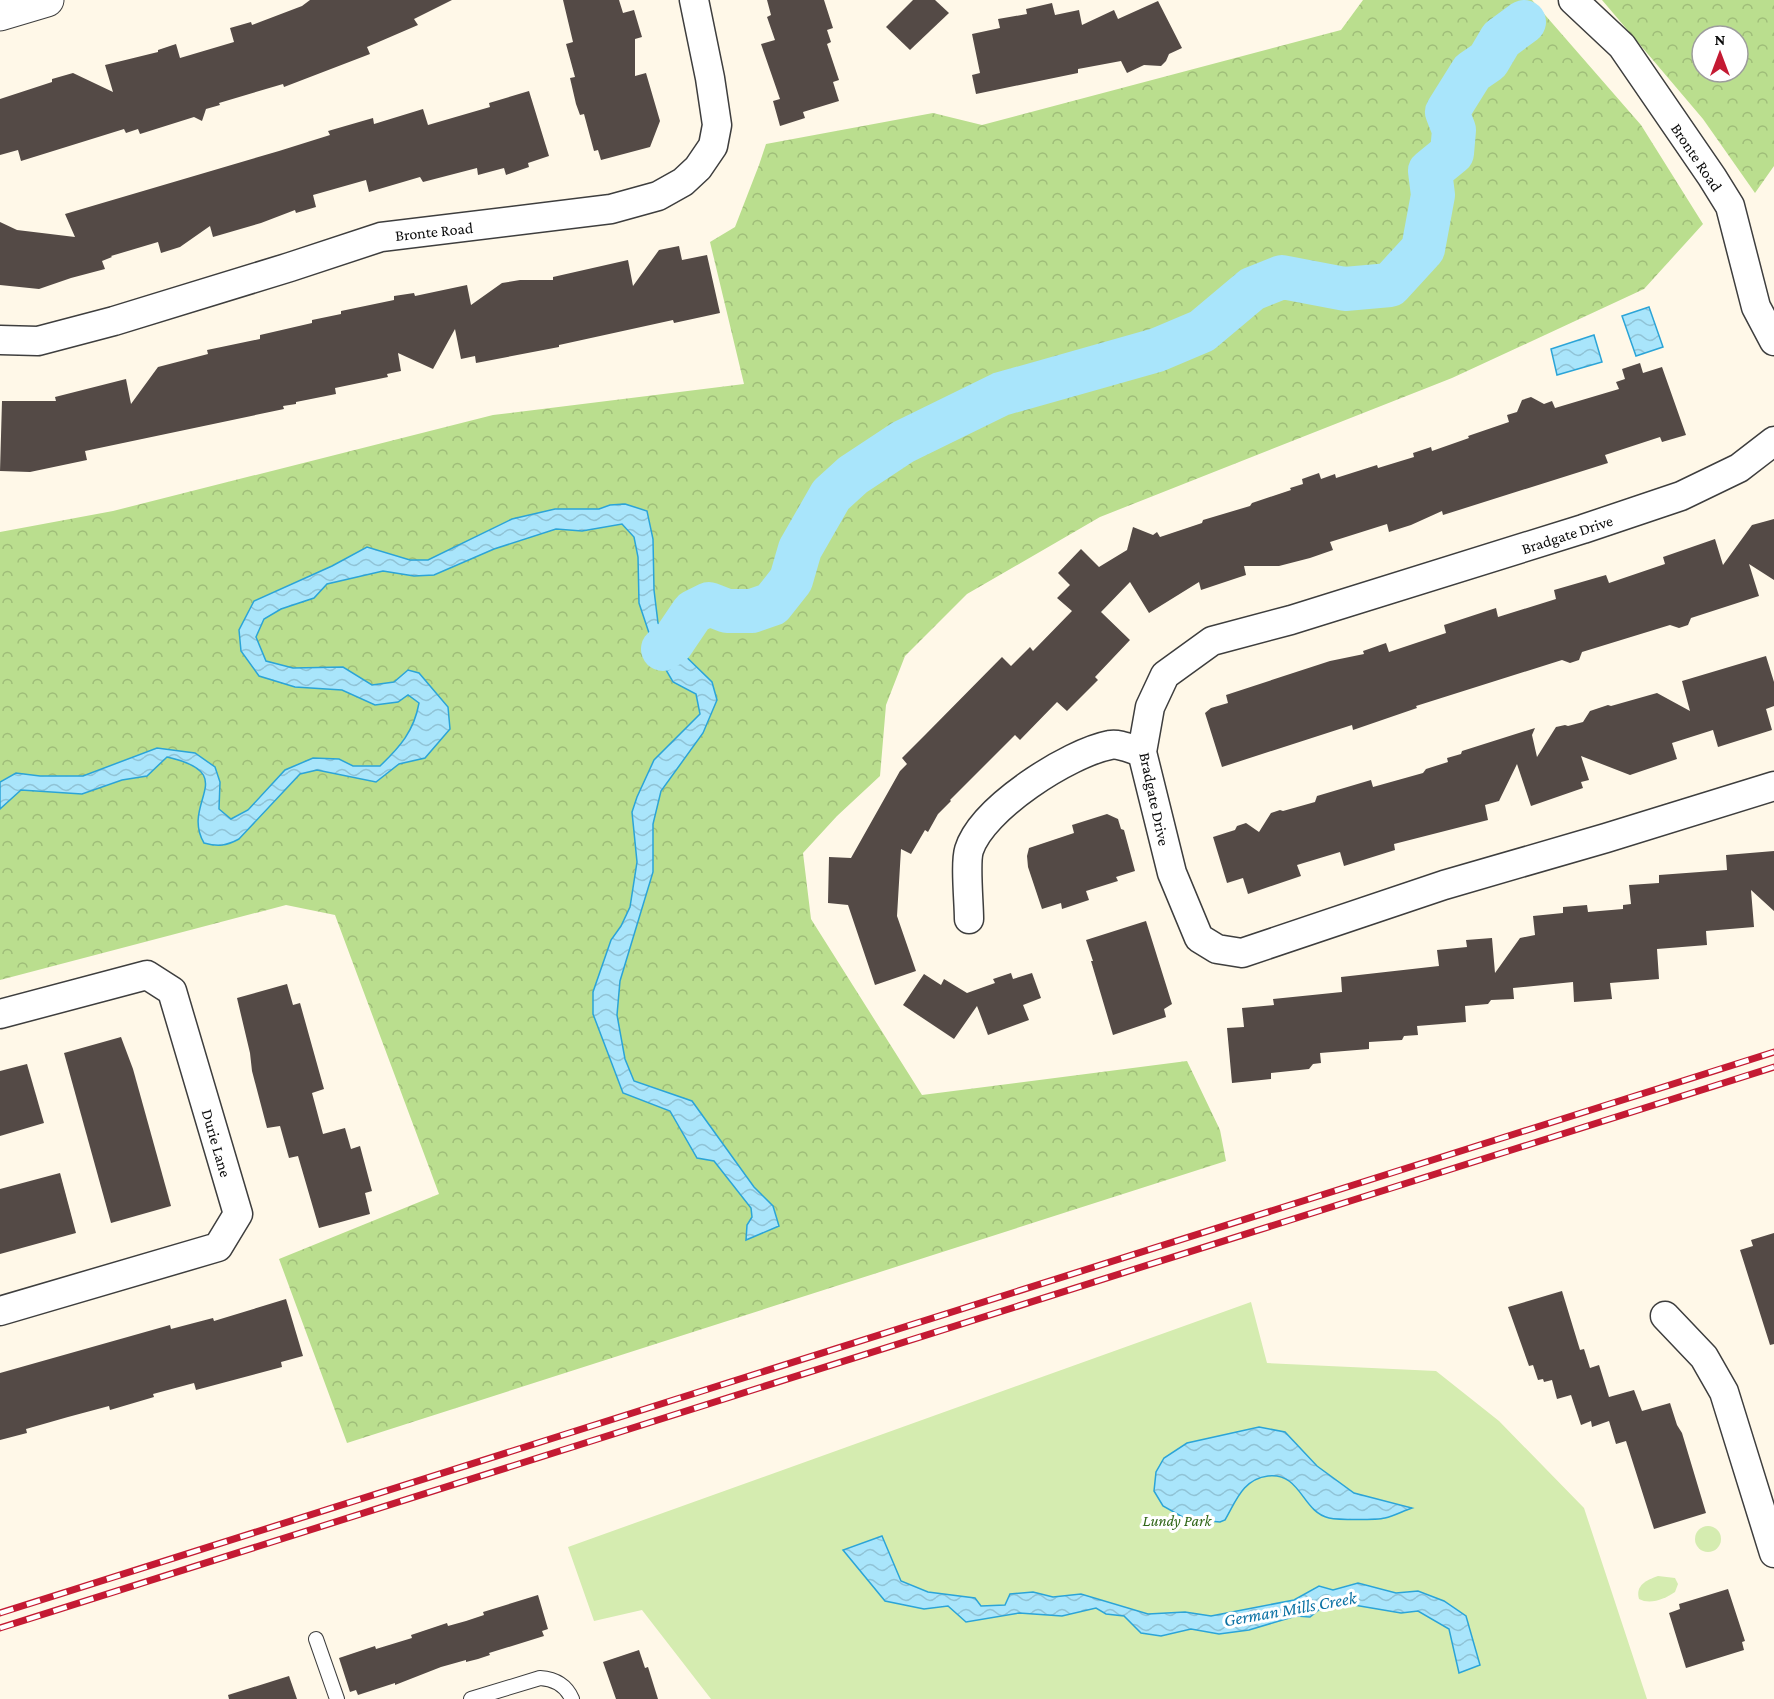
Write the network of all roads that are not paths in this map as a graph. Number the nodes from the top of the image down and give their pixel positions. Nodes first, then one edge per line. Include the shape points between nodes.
1 (48, 0) edge
2 (694, 0) edge
3 (1573, 0) edge
4 (0, 14) edge
5 (0, 340) edge
6 (1774, 341) edge
7 (1774, 441) edge
8 (1142, 752) junction
9 (1774, 786) edge
10 (969, 919) dead end
11 (0, 1014) edge
12 (0, 1311) edge
13 (1665, 1316) dead end
14 (1774, 1553) edge
15 (316, 1639) dead end
16 (337, 1699) edge
17 (471, 1699) edge
18 (572, 1699) edge

1 - 4 street
2 - 5 street, Bronte Road via 717,125 713,146 698,168 658,196 611,209 381,237 114,321 38,341
3 - 6 street, Bronte Road via 1622,46 1730,206 1756,307
7 - 8 street, Bradgate Drive via 1739,468 1681,496 1291,620 1212,640 1165,675 1150,707
8 - 9 street, Bradgate Drive via 1172,873 1199,938 1217,949 1242,953 1444,885
8 - 10 street via 1113,744 1075,756 1029,784 977,832 969,852
11 - 12 street, Durie Lane via 147,975 172,991 238,1214 218,1247
13 - 14 street via 1704,1357 1724,1392
15 - 16 lane
17 - 18 lane via 550,1678 564,1687

